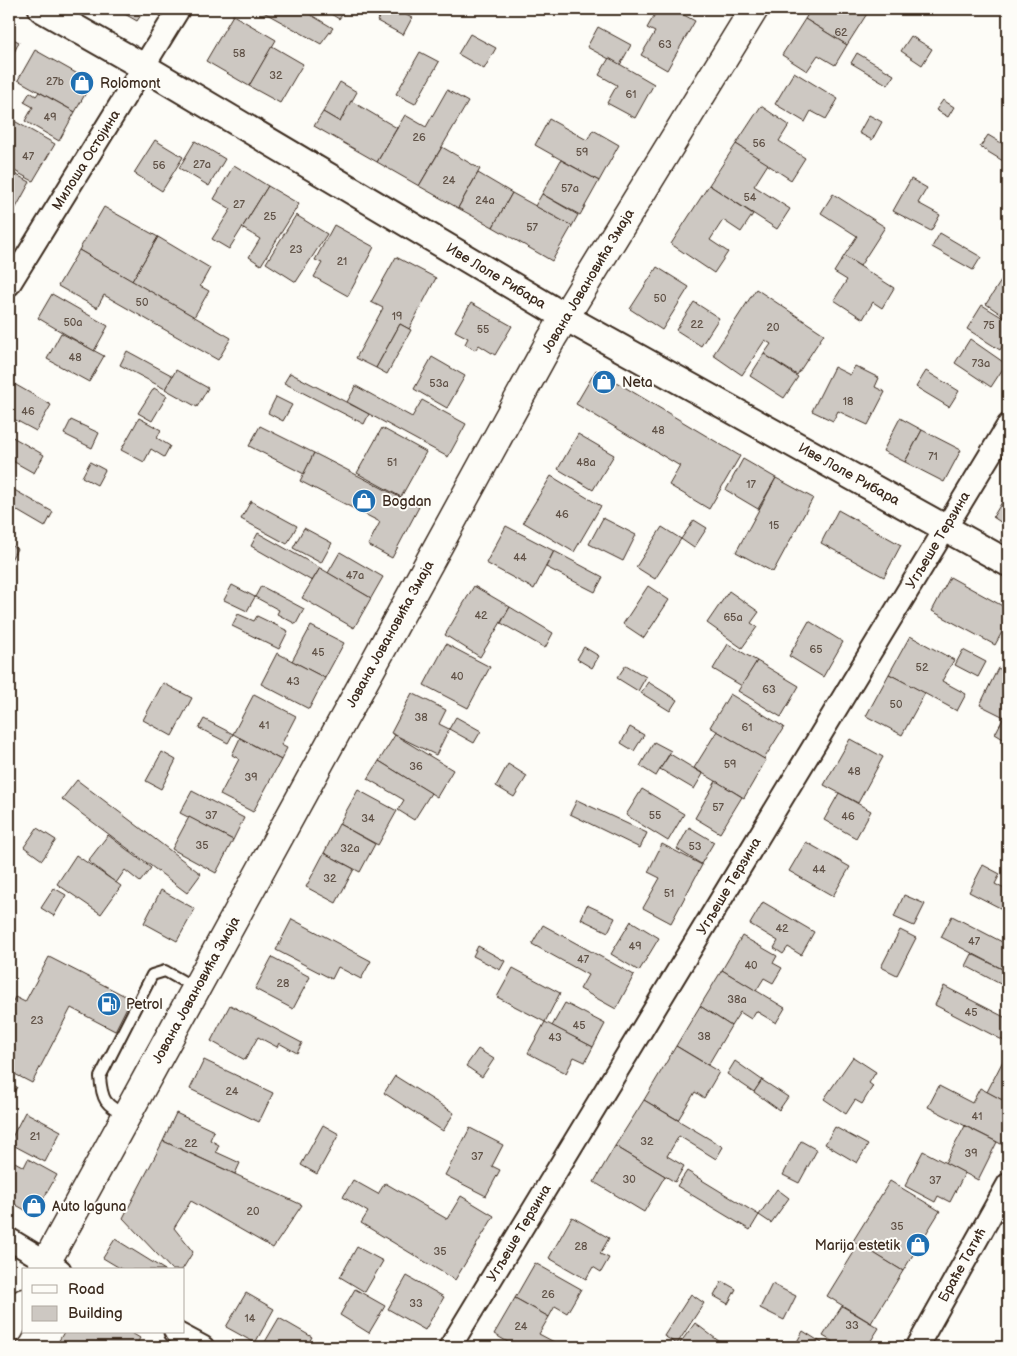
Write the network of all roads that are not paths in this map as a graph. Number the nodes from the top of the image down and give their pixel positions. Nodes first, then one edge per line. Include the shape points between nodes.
1 (42, 9) edge
2 (179, 9) edge
3 (754, 9) edge
4 (144, 67) junction
5 (9, 285) edge
6 (565, 317) junction
7 (1008, 426) edge
8 (945, 528) junction
9 (1008, 563) edge
10 (196, 988) junction
11 (127, 1116) junction
12 (1008, 1184) edge
13 (9, 1239) edge
14 (50, 1267) edge
15 (22, 1307) edge
16 (9, 1330) edge
17 (179, 1334) edge
18 (203, 1347) edge
19 (450, 1347) edge
20 (917, 1347) edge

1 - 4 street, Иве Лоле Рибара
2 - 4 street, Милоша Остојина
3 - 6 main road, Јована Јовановића Змаја
4 - 5 street, Милоша Остојина
4 - 6 street, Иве Лоле Рибара
6 - 8 street, Иве Лоле Рибара
6 - 10 main road, Јована Јовановића Змаја
7 - 8 street, Угљеше Терзина
8 - 9 street, Иве Лоле Рибара
8 - 19 street, Угљеше Терзина
10 - 11 main road, Јована Јовановића Змаја
10 - 11 lane via 165,971 152,975 100,1077 101,1095 112,1109
11 - 14 main road, Јована Јовановића Змаја
12 - 20 street, Браће Татић
13 - 14 street
15 - 16 main road
17 - 18 street

